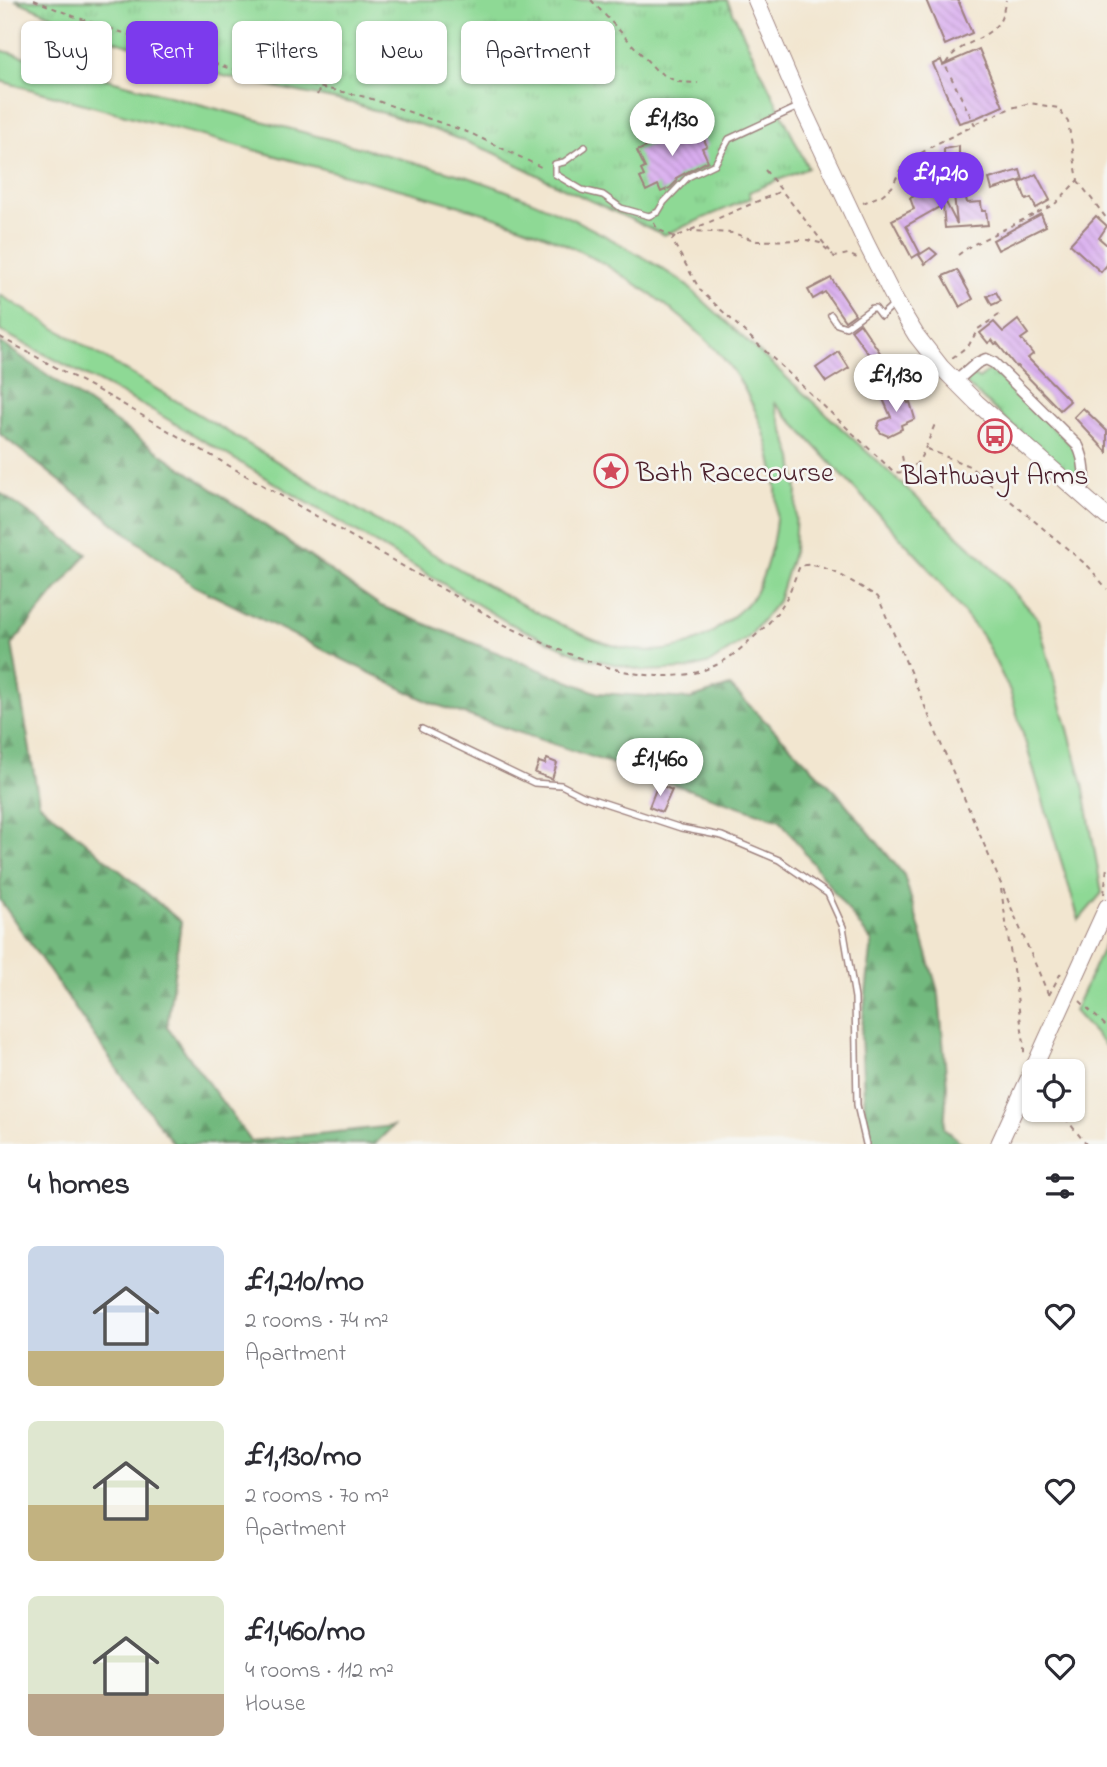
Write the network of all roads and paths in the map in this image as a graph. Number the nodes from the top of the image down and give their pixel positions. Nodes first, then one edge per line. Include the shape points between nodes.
1 (34, 0) edge
2 (591, 0) edge
3 (756, 0) edge
4 (1006, 0) edge
5 (698, 83) dead end
6 (321, 87) junction
7 (317, 95) dead end
8 (801, 105) junction
9 (975, 125) junction
10 (585, 147) dead end
11 (765, 170) dead end
12 (555, 174) junction
13 (1078, 180) junction
14 (781, 191) junction
15 (849, 208) junction
16 (649, 216) junction
17 (1107, 219) edge
18 (690, 231) junction
19 (675, 237) junction
20 (958, 255) dead end
21 (833, 256) junction
22 (860, 258) dead end
23 (896, 302) junction
24 (831, 315) dead end
25 (999, 315) dead end
26 (0, 337) edge
27 (941, 367) junction
28 (955, 382) junction
29 (936, 422) dead end
30 (926, 448) junction
31 (902, 456) dead end
32 (906, 472) junction
33 (1081, 495) junction
34 (1107, 517) edge
35 (1107, 589) edge
36 (422, 729) dead end
37 (1001, 884) junction
38 (1107, 907) edge
39 (1064, 1003) junction
40 (1107, 1027) edge
41 (1024, 1059) edge
42 (1069, 1122) edge
43 (866, 1144) edge
44 (999, 1144) edge
45 (1086, 1144) edge

1 - 6 path via 228,68
2 - 5 path via 657,71 677,82
3 - 8 street
4 - 9 path via 1000,22 951,54 945,65
6 - 7 path
6 - 12 path via 366,97 470,133
8 - 15 street
8 - 16 lane via 733,136 715,164 688,177 658,212
9 - 13 path via 1030,103 1058,108 1068,122
9 - 15 path via 903,164 892,187 882,195
10 - 12 lane via 555,164
11 - 14 path
12 - 16 lane via 621,208
13 - 17 path
13 - 20 path via 1055,204
14 - 18 path
14 - 21 path
15 - 23 street
16 - 19 path via 657,229
18 - 19 path
18 - 21 path via 733,233 757,241 807,240 820,243
19 - 32 path via 672,240 700,290 894,472
21 - 22 path
23 - 24 lane via 881,316 872,308 846,327
23 - 27 street
25 - 27 path via 978,329 969,345
26 - 37 path via 503,624 595,664 656,675 713,667 735,654 772,618 800,566 809,563 835,573 877,597
27 - 28 street
28 - 33 street
28 - 33 street via 977,363 986,359 994,363 1078,446 1083,462
29 - 30 path
30 - 32 path
30 - 35 path via 969,466 1089,567
31 - 32 path
33 - 34 street
36 - 43 lane via 534,783 561,785 681,828 722,836 779,860 828,894 843,927 855,998 857,1105
37 - 39 path via 1048,996
37 - 41 path
38 - 39 street
39 - 40 path via 1079,1000
39 - 44 street
42 - 45 path

